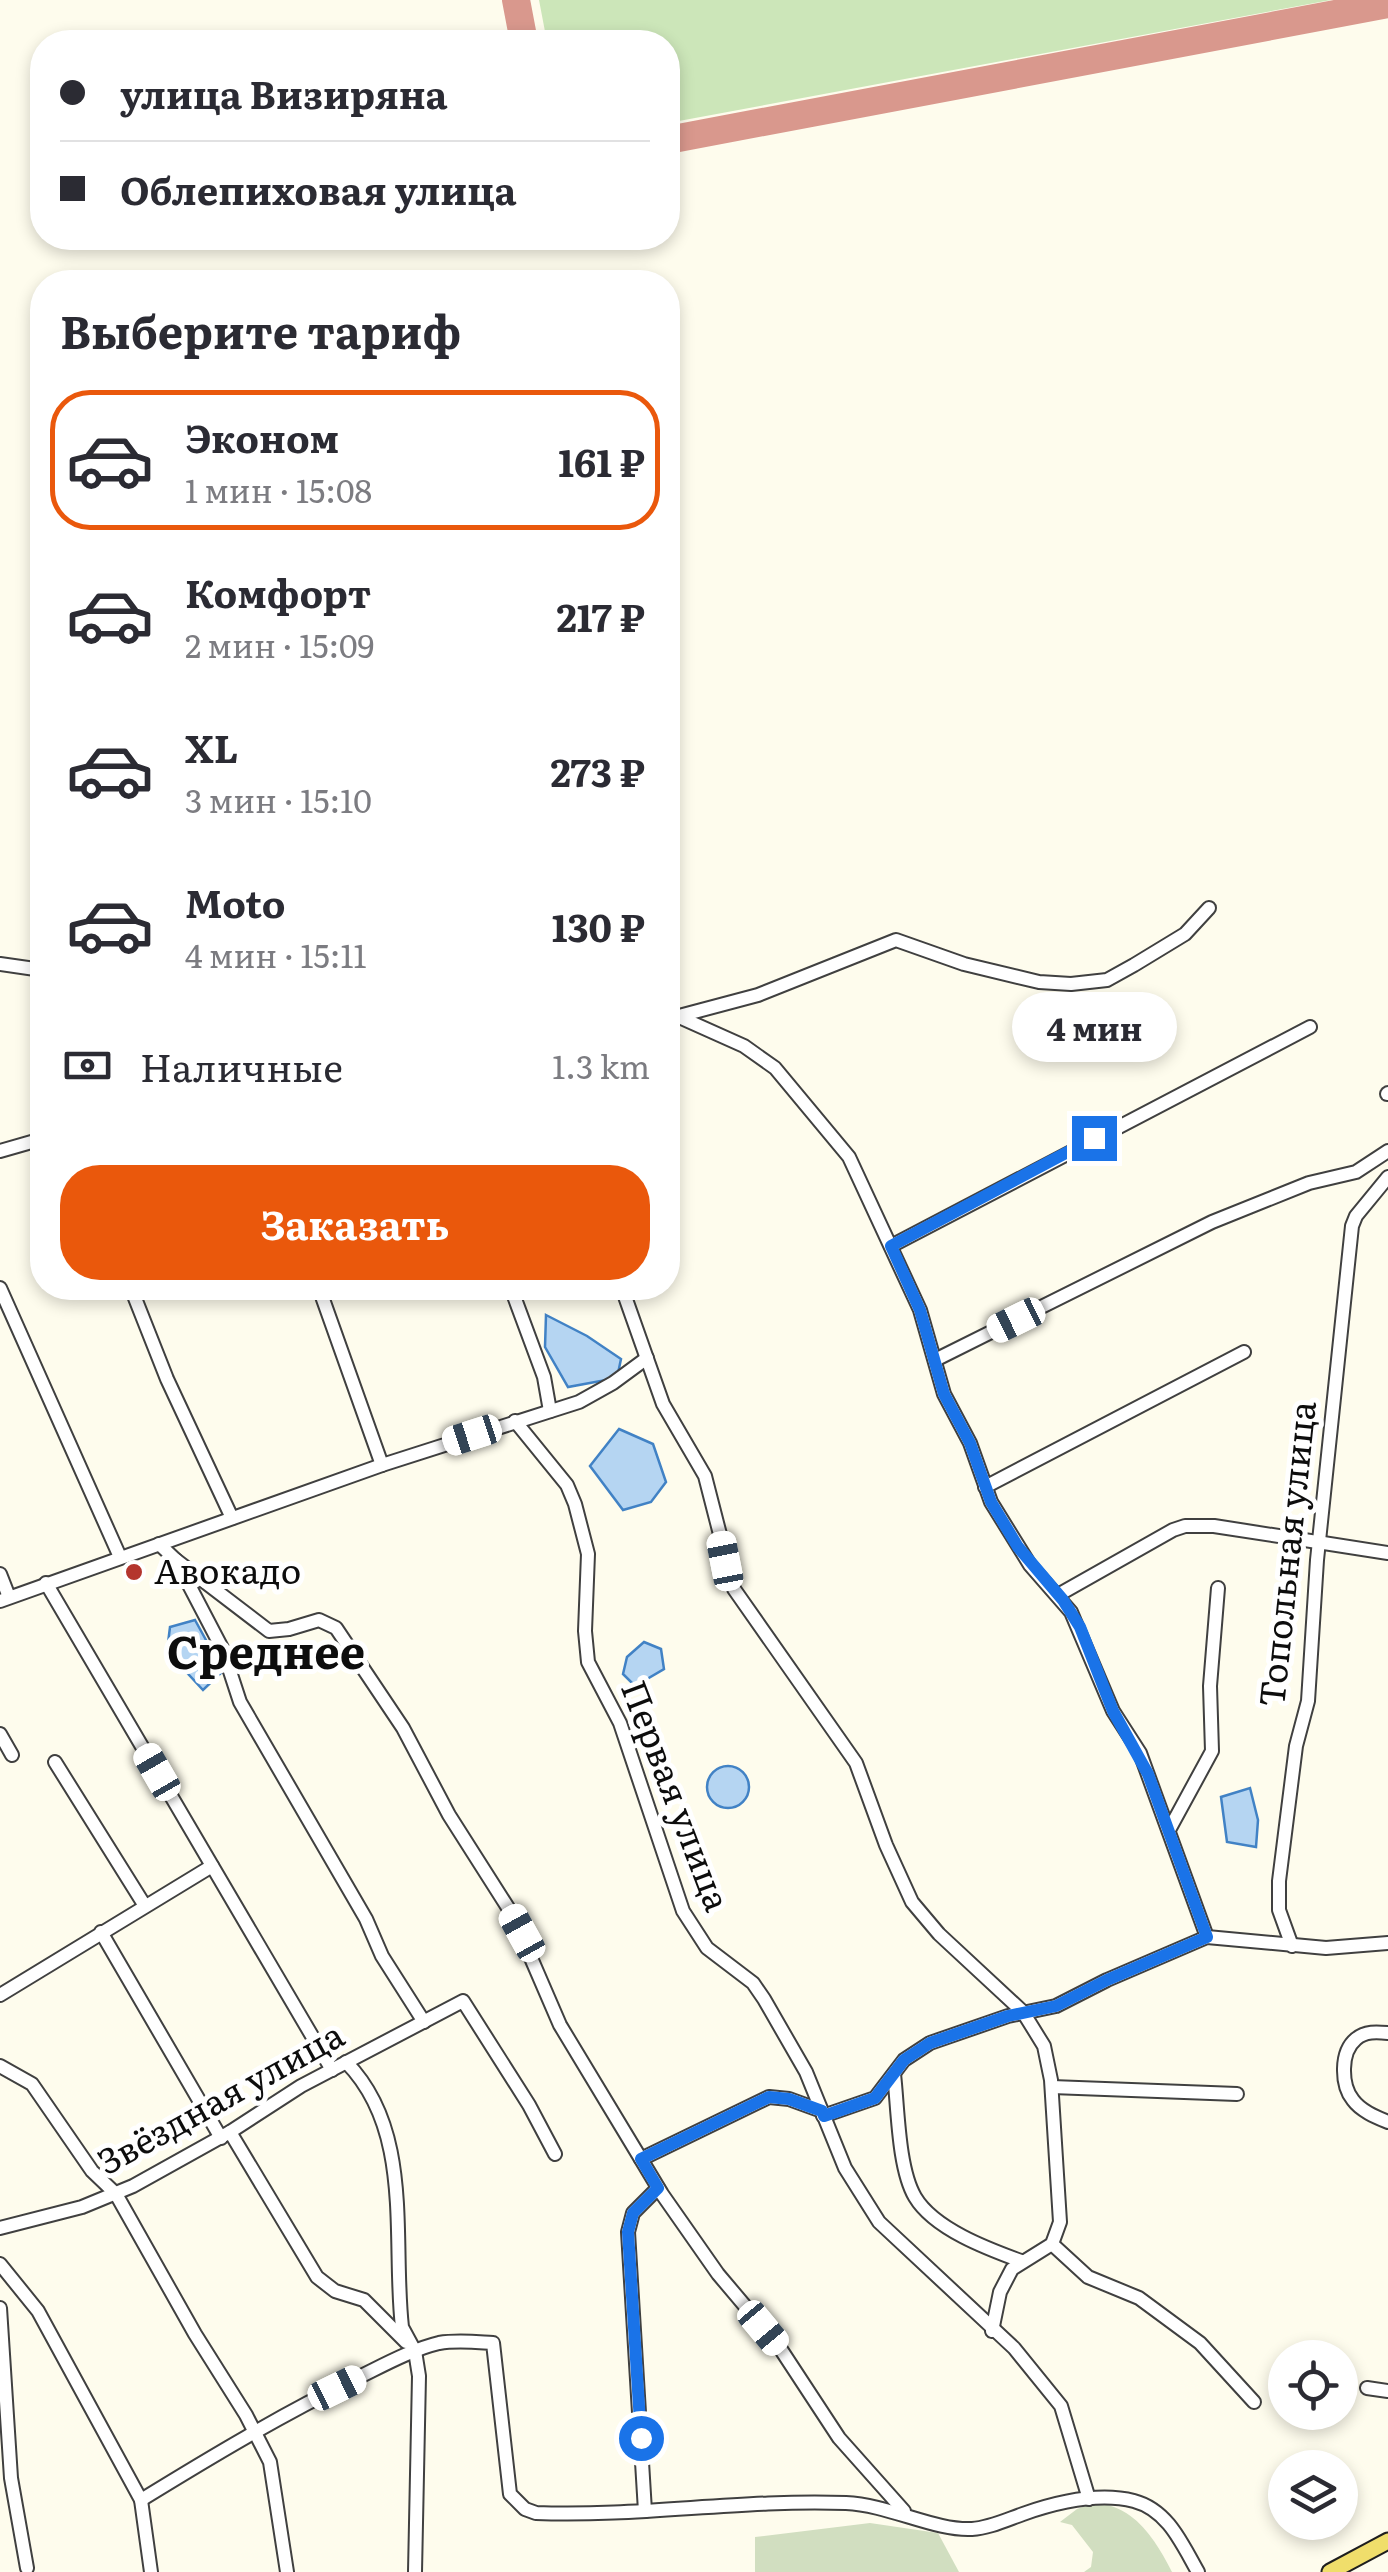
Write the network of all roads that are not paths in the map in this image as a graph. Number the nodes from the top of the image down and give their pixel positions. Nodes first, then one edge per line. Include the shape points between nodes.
1 (1209, 908) dead end
2 (0, 964) edge
3 (30, 968) edge
4 (680, 1012) edge
5 (680, 1017) edge
6 (1310, 1027) dead end
7 (30, 1142) edge
8 (0, 1150) edge
9 (1388, 1151) edge
10 (1388, 1177) edge
11 (891, 1246) junction
12 (0, 1288) edge
13 (136, 1300) edge
14 (322, 1300) edge
15 (515, 1300) edge
16 (626, 1300) edge
17 (1244, 1352) dead end
18 (647, 1358) junction
19 (935, 1360) junction
20 (550, 1411) junction
21 (515, 1421) junction
22 (382, 1465) junction
23 (985, 1487) junction
24 (232, 1518) junction
25 (1319, 1543) junction
26 (159, 1544) junction
27 (1388, 1553) edge
28 (120, 1557) junction
29 (176, 1560) junction
30 (0, 1574) edge
31 (46, 1583) junction
32 (1218, 1588) dead end
33 (1058, 1596) junction
34 (5, 1599) edge
35 (0, 1734) edge
36 (12, 1754) dead end
37 (55, 1762) dead end
38 (1169, 1830) junction
39 (212, 1866) junction
40 (144, 1906) junction
41 (100, 1932) junction
42 (1207, 1937) junction
43 (1388, 1943) edge
44 (1292, 1946) junction
45 (0, 1995) edge
46 (1023, 2012) junction
47 (424, 2022) junction
48 (1388, 2034) edge
49 (346, 2062) junction
50 (0, 2066) edge
51 (332, 2070) junction
52 (894, 2074) junction
53 (1052, 2087) junction
54 (1238, 2094) dead end
55 (822, 2113) junction
56 (1388, 2122) edge
57 (226, 2135) junction
58 (555, 2154) dead end
59 (641, 2159) junction
60 (658, 2188) junction
61 (116, 2194) junction
62 (0, 2228) edge
63 (1052, 2244) junction
64 (1021, 2262) junction
65 (0, 2264) edge
66 (0, 2308) edge
67 (992, 2331) junction
68 (414, 2351) junction
69 (1367, 2388) dead end
70 (1388, 2391) edge
71 (1254, 2402) dead end
72 (254, 2430) junction
73 (1089, 2499) junction
74 (141, 2500) junction
75 (645, 2512) junction
76 (906, 2514) junction
77 (1388, 2541) edge
78 (27, 2568) dead end
79 (151, 2572) edge
80 (287, 2572) edge
81 (415, 2572) edge
82 (1198, 2572) edge
83 (1330, 2572) edge

1 - 4 street via 1186,934 1106,980 1040,982 896,940 758,994
2 - 3 street
5 - 11 street via 744,1046 788,1081 849,1157
6 - 11 street
7 - 8 street
9 - 19 street via 1356,1172 1309,1183 1212,1222
10 - 25 street, Топольная улица via 1352,1226
11 - 19 street
12 - 28 street
13 - 24 street
14 - 22 street
15 - 20 street
16 - 18 street
17 - 23 street
18 - 20 street via 596,1394
18 - 46 street via 670,1419 706,1476 734,1589 856,1764 912,1902
19 - 23 street
20 - 21 street
21 - 22 street
21 - 55 street, Первая улица via 575,1504 588,1554 588,1662 620,1723 683,1911 707,1948 753,1983 799,2058
22 - 24 street
23 - 33 street via 1018,1547
24 - 26 street
25 - 27 street
25 - 33 street via 1185,1526
25 - 44 street, Топольная улица via 1308,1701 1279,1881 1279,1910
26 - 28 street
26 - 29 street
28 - 31 street
29 - 47 street via 223,1650 240,1702
29 - 59 street via 269,1631 319,1620 336,1628 512,1914 560,2025
30 - 34 street
31 - 34 street
31 - 39 street
32 - 38 street via 1212,1752
33 - 38 street via 1080,1627
35 - 36 street
37 - 40 street
38 - 42 street
39 - 40 street
39 - 51 street
40 - 41 street
41 - 45 street
41 - 57 street
42 - 44 street
42 - 46 street via 1056,2006
43 - 44 street
46 - 52 street via 930,2043
46 - 53 street via 1044,2046
47 - 49 street, Звёздная улица
47 - 58 street, Звёздная улица via 463,2002
48 - 56 street via 1355,2039 1345,2059 1351,2099
49 - 51 street, Звёздная улица
49 - 68 street via 371,2091 388,2138 402,2327
50 - 61 street via 32,2084 92,2171
51 - 57 street, Звёздная улица
52 - 55 street via 875,2098
52 - 64 street via 916,2200 968,2239
53 - 54 street
53 - 63 street via 1060,2210
55 - 59 street via 769,2097
55 - 67 street, Первая улица via 845,2168 880,2222
57 - 61 street, Звёздная улица
57 - 68 street via 317,2277 364,2300
59 - 60 street
60 - 75 street via 633,2213 628,2232
60 - 76 street via 778,2345 839,2438
61 - 62 street, Звёздная улица
61 - 72 street
63 - 64 street
63 - 71 street via 1088,2277 1139,2298 1200,2344
64 - 67 street via 1005,2280
65 - 74 street via 38,2311
66 - 78 street via 11,2478
67 - 73 street, Первая улица via 1061,2406
68 - 72 street
68 - 75 street via 442,2343 493,2343 516,2503 536,2513
68 - 81 street
69 - 70 street
72 - 74 street
72 - 80 street via 270,2462
73 - 76 street via 970,2529
73 - 82 street via 1132,2500 1156,2512
74 - 79 street
75 - 76 street via 771,2502 865,2504
77 - 83 main road

